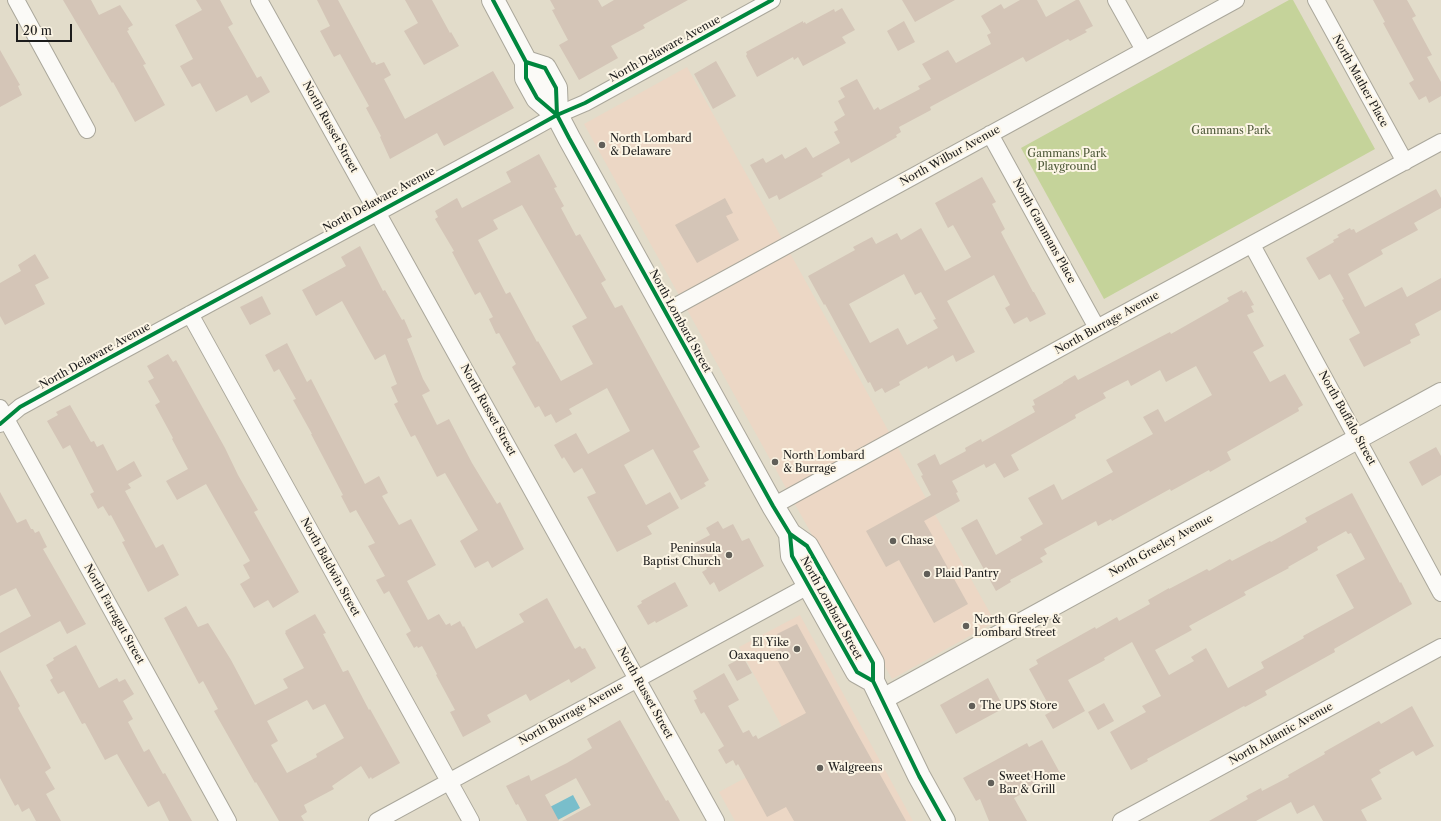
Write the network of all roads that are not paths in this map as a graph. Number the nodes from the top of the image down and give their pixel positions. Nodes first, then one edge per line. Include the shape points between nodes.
1 (16, 0) edge
2 (259, 0) edge
3 (493, 0) edge
4 (772, 0) edge
5 (1116, 0) edge
6 (1236, 0) edge
7 (1316, 0) edge
8 (1144, 50) junction
9 (558, 115) junction
10 (88, 130) dead end
11 (990, 134) junction
12 (1441, 142) edge
13 (1405, 162) junction
14 (377, 212) junction
15 (1252, 244) junction
16 (665, 312) junction
17 (190, 314) junction
18 (1097, 328) junction
19 (1441, 394) edge
20 (2, 417) edge
21 (1358, 439) junction
22 (773, 506) junction
23 (790, 534) junction
24 (808, 586) junction
25 (1441, 593) edge
26 (1441, 647) edge
27 (637, 678) junction
28 (877, 690) junction
29 (449, 781) junction
30 (228, 821) edge
31 (377, 821) edge
32 (471, 821) edge
33 (716, 821) edge
34 (944, 821) edge
35 (1121, 821) edge

1 - 10 street
2 - 14 street, North Russet Street
3 - 9 main road, North Lombard Street via 526,62 526,78 537,98
4 - 9 street, North Delaware Avenue via 586,103
5 - 8 street
6 - 8 street, North Wilbur Avenue
7 - 13 street, North Mather Place
8 - 11 street, North Wilbur Avenue
9 - 14 street, North Delaware Avenue
9 - 16 main road, North Lombard Street
11 - 16 street, North Wilbur Avenue
11 - 18 street, North Gammans Place
12 - 13 street, North Burrage Avenue
13 - 15 street, North Burrage Avenue
14 - 17 street, North Delaware Avenue
14 - 27 street, North Russet Street
15 - 18 street, North Burrage Avenue
15 - 21 street, North Buffalo Street
16 - 22 main road, North Lombard Street
17 - 20 street, North Delaware Avenue
17 - 29 street, North Baldwin Street
18 - 22 street, North Burrage Avenue
19 - 21 street, North Greeley Avenue
20 - 30 street, North Farragut Street
21 - 25 street, North Buffalo Street
21 - 28 street, North Greeley Avenue
22 - 23 main road, North Lombard Street
23 - 24 main road, North Lombard Street via 792,556
23 - 28 main road, North Lombard Street via 807,546 873,663
24 - 27 street, North Burrage Avenue
24 - 28 main road, North Lombard Street via 856,672
26 - 35 street, North Atlantic Avenue
27 - 29 street, North Burrage Avenue
27 - 33 street, North Russet Street
28 - 34 main road, North Lombard Street
29 - 31 street, North Burrage Avenue
29 - 32 street, North Baldwin Street

